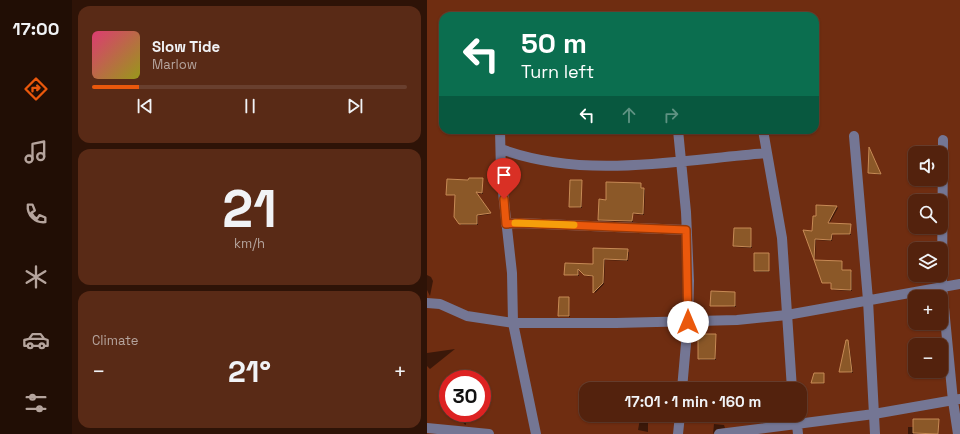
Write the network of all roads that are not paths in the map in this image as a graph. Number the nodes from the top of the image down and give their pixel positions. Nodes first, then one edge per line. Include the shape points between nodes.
1 (500, 134) edge
2 (678, 134) edge
3 (764, 134) edge
4 (854, 136) dead end
5 (943, 140) dead end
6 (501, 149) junction
7 (767, 152) junction
8 (681, 160) junction
9 (506, 224) junction
10 (686, 230) junction
11 (960, 284) edge
12 (942, 287) junction
13 (868, 300) junction
14 (427, 303) edge
15 (787, 315) junction
16 (688, 322) junction
17 (513, 323) junction
18 (683, 382) edge
19 (792, 382) edge
20 (957, 400) edge
21 (874, 414) junction
22 (679, 422) edge
23 (797, 425) edge
24 (427, 428) edge
25 (489, 434) edge
26 (536, 434) edge
27 (678, 434) edge
28 (719, 434) edge
29 (875, 434) edge
30 (958, 434) edge

1 - 6 street
2 - 8 street
3 - 7 street
4 - 13 street
5 - 12 street
6 - 8 street via 524,158 552,164 586,166
6 - 9 street
7 - 8 street
7 - 15 street via 782,238
8 - 10 street
9 - 10 street
9 - 17 street
10 - 16 street
11 - 12 street
12 - 13 street
12 - 20 street
13 - 15 street
13 - 21 street
14 - 17 street via 440,304 467,316
15 - 16 street
15 - 19 street
16 - 17 street
16 - 18 street
17 - 26 street
20 - 21 street
20 - 30 street
21 - 23 street
21 - 29 street
22 - 27 street
23 - 28 street
24 - 25 street

